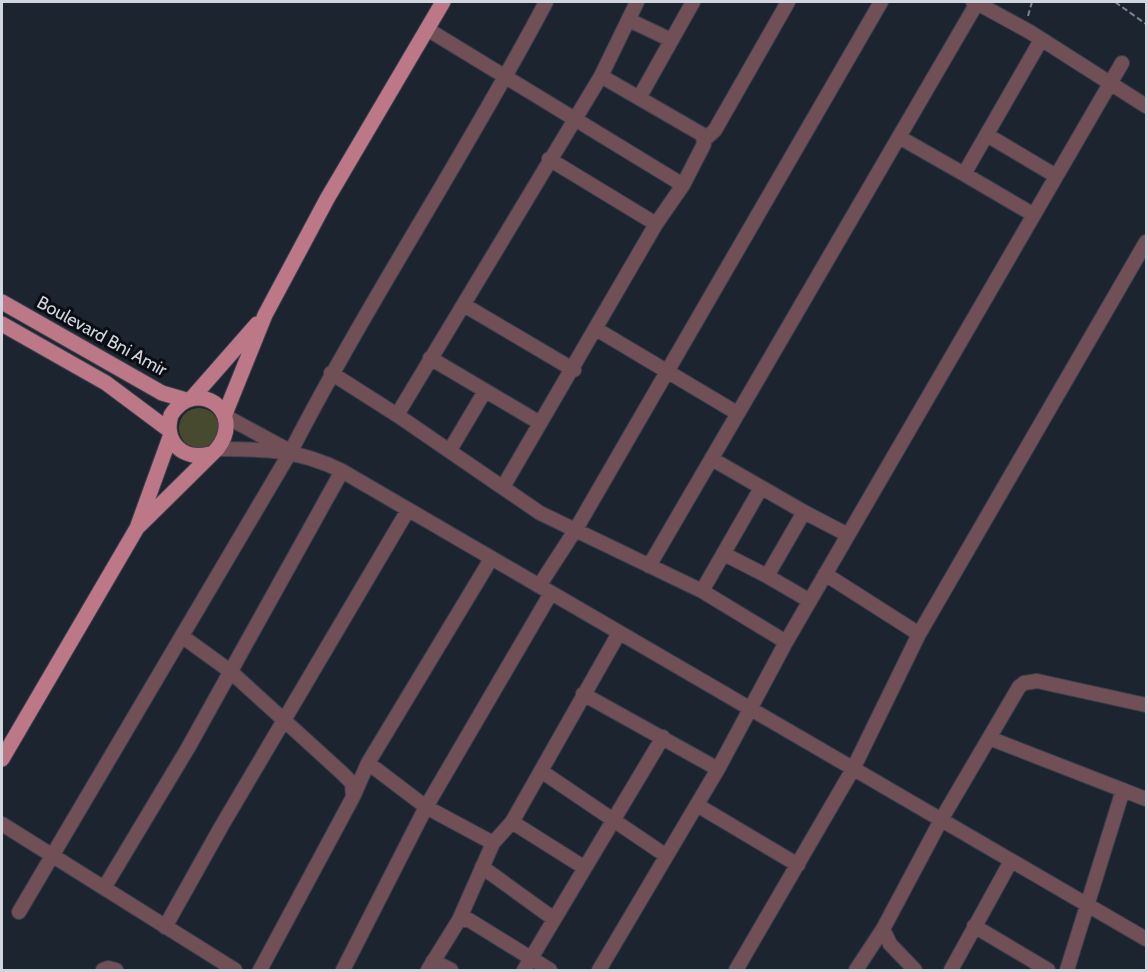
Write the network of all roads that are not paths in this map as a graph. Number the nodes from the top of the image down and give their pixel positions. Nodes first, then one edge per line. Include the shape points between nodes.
1 (443, 2) edge
2 (546, 2) edge
3 (637, 2) edge
4 (693, 2) edge
5 (788, 2) edge
6 (881, 2) edge
7 (975, 2) edge
8 (628, 20) junction
9 (427, 29) junction
10 (671, 40) junction
11 (1041, 40) junction
12 (1122, 63) dead end
13 (507, 76) junction
14 (601, 76) junction
15 (1110, 83) junction
16 (639, 98) junction
17 (1146, 106) edge
18 (576, 118) junction
19 (987, 135) junction
20 (899, 137) junction
21 (704, 140) junction
22 (549, 159) junction
23 (964, 174) junction
24 (1056, 176) junction
25 (683, 184) junction
26 (1034, 215) junction
27 (656, 224) junction
28 (1146, 242) edge
29 (2, 302) edge
30 (464, 305) junction
31 (265, 315) junction
32 (2, 324) edge
33 (596, 329) junction
34 (430, 358) junction
35 (573, 370) junction
36 (331, 373) junction
37 (666, 373) junction
38 (485, 391) junction
39 (189, 399) junction
40 (738, 413) junction
41 (225, 415) junction
42 (397, 415) junction
43 (540, 423) junction
44 (169, 433) junction
45 (450, 450) junction
46 (291, 451) junction
47 (214, 452) junction
48 (712, 459) junction
49 (342, 471) junction
50 (503, 487) junction
51 (761, 488) junction
52 (408, 510) junction
53 (804, 512) junction
54 (137, 528) junction
55 (576, 529) junction
56 (848, 535) junction
57 (724, 554) junction
58 (491, 559) junction
59 (649, 566) junction
60 (825, 574) junction
61 (766, 576) junction
62 (545, 589) junction
63 (702, 591) junction
64 (810, 601) junction
65 (619, 633) junction
66 (919, 634) junction
67 (183, 637) junction
68 (786, 642) junction
69 (230, 671) junction
70 (583, 694) junction
71 (1146, 705) edge
72 (751, 708) junction
73 (283, 721) junction
74 (663, 737) junction
75 (988, 738) junction
76 (2, 759) edge
77 (368, 763) junction
78 (718, 769) junction
79 (853, 769) junction
80 (541, 771) junction
81 (1123, 790) junction
82 (353, 797) junction
83 (1146, 798) edge
84 (697, 805) junction
85 (426, 807) junction
86 (613, 820) junction
87 (941, 820) junction
88 (512, 822) junction
89 (2, 824) edge
90 (493, 843) junction
91 (665, 855) junction
92 (54, 856) junction
93 (1011, 861) junction
94 (798, 865) junction
95 (482, 867) junction
96 (585, 868) junction
97 (104, 888) junction
98 (1088, 906) junction
99 (19, 912) dead end
100 (554, 919) junction
101 (459, 920) junction
102 (974, 926) junction
103 (165, 927) junction
104 (883, 929) junction
105 (1146, 939) edge
106 (531, 958) junction
107 (431, 966) edge
108 (103, 970) edge
109 (116, 970) edge
110 (235, 970) edge
111 (260, 970) edge
112 (343, 970) edge
113 (452, 970) edge
114 (524, 970) edge
115 (550, 970) edge
116 (599, 970) edge
117 (736, 970) edge
118 (856, 970) edge
119 (915, 970) edge
120 (951, 970) edge
121 (1048, 970) edge
122 (1067, 970) edge

1 - 9 main road
2 - 13 street
3 - 8 street
4 - 10 street
5 - 21 street via 721,121
6 - 37 street
7 - 11 street
7 - 20 street
8 - 10 street
8 - 14 street
9 - 13 street
9 - 31 main road via 327,199
10 - 16 street
11 - 15 street
11 - 19 street
12 - 15 street
13 - 18 street
13 - 36 street
14 - 16 street
14 - 18 street
15 - 17 street
15 - 24 street
16 - 21 street via 700,132
18 - 22 street
18 - 25 street
19 - 23 street
19 - 24 street
20 - 23 street
20 - 40 street
21 - 25 street
22 - 27 street
22 - 30 street
23 - 26 street
24 - 26 street
25 - 27 street
26 - 56 street
27 - 33 street
28 - 66 street
29 - 39 main road, Boulevard Bni Amir via 162,393
30 - 34 street
30 - 35 street
31 - 39 main road
31 - 41 main road
32 - 44 main road via 106,383
33 - 35 street
33 - 37 street
34 - 38 street
34 - 42 street
35 - 43 street
36 - 42 street
36 - 46 street
37 - 40 street
37 - 55 street
38 - 43 street
38 - 45 street
39 - 41 main road via 211,400
39 - 44 main road via 171,415
40 - 48 street
41 - 46 street
41 - 47 main road via 226,434
42 - 45 street
43 - 50 street
44 - 47 main road via 174,445 190,456
44 - 54 main road
45 - 50 street
46 - 47 street
46 - 49 street
46 - 67 street
47 - 54 main road
48 - 51 street
48 - 59 street
49 - 52 street
49 - 69 street
50 - 55 street via 540,513
51 - 53 street
51 - 57 street
52 - 58 street
52 - 73 street
53 - 56 street
53 - 61 street
54 - 76 main road
55 - 59 street
55 - 62 street
56 - 60 street
57 - 61 street
57 - 63 street
58 - 62 street
58 - 77 street
59 - 63 street
60 - 64 street
60 - 66 street
61 - 64 street
62 - 65 street
62 - 85 street
63 - 68 street
64 - 68 street
65 - 70 street
65 - 72 street
66 - 79 street
67 - 69 street
67 - 92 street
68 - 72 street
69 - 73 street
69 - 97 street
70 - 74 street
70 - 80 street
71 - 75 street via 1029,681 1019,687
72 - 78 street
72 - 79 street
73 - 82 street via 352,783
73 - 103 street
74 - 78 street
74 - 86 street
75 - 81 street
75 - 87 street
77 - 82 street
77 - 85 street
78 - 84 street
79 - 87 street
79 - 94 street
80 - 86 street
80 - 88 street
81 - 83 street
81 - 98 street
82 - 111 street
84 - 91 street
84 - 94 street
85 - 90 street
85 - 112 street
86 - 91 street
86 - 96 street
87 - 93 street
87 - 104 street
88 - 90 street
88 - 96 street
89 - 92 street
90 - 95 street
91 - 116 street
92 - 97 street
92 - 99 street
93 - 98 street
93 - 102 street
94 - 117 street
95 - 100 street
95 - 101 street
96 - 100 street
97 - 103 street
98 - 105 street
98 - 122 street
100 - 106 street
101 - 106 street via 469,920
101 - 107 street
102 - 120 street
102 - 121 street
103 - 110 street
104 - 118 street
104 - 119 street via 890,944
106 - 114 street
106 - 115 street
107 - 113 street
108 - 109 street

